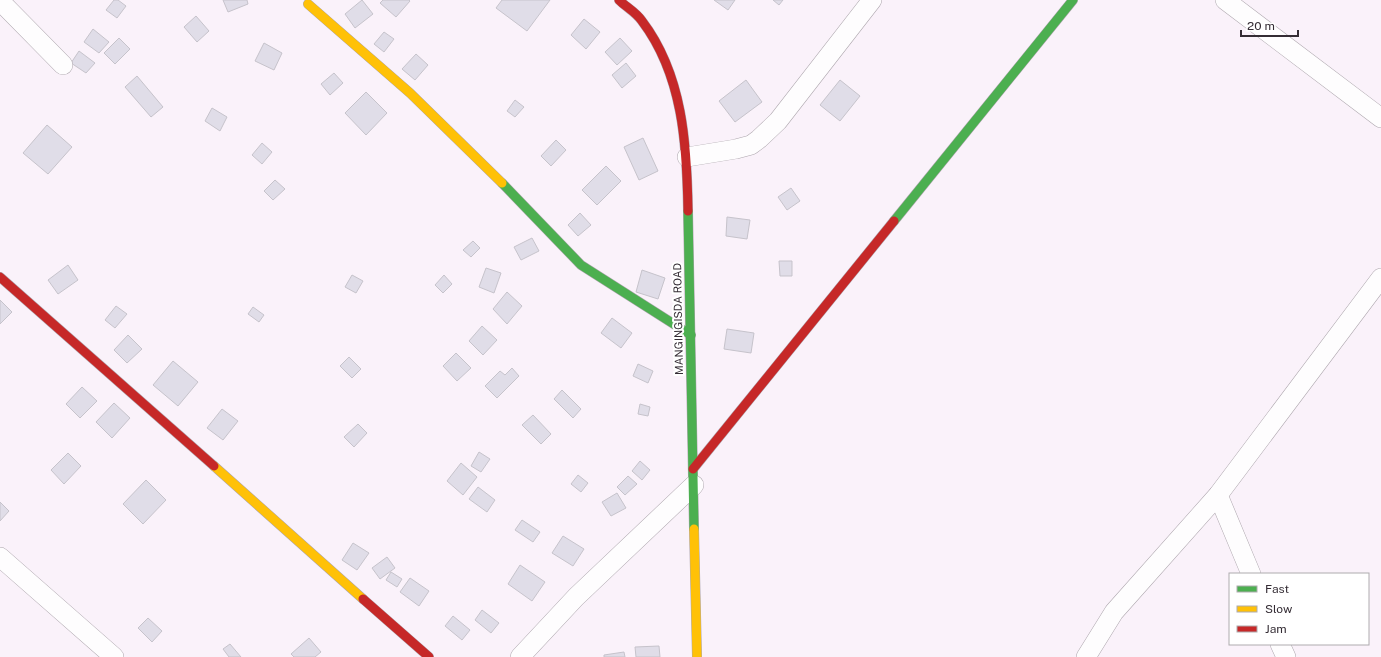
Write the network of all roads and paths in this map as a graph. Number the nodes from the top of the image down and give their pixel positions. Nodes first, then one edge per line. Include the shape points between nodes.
1 (619, 0) edge
2 (872, 0) edge
3 (1074, 0) edge
4 (1225, 0) edge
5 (0, 1) edge
6 (308, 4) dead end
7 (63, 65) dead end
8 (1381, 118) edge
9 (687, 157) junction
10 (0, 277) edge
11 (1381, 278) edge
12 (691, 335) junction
13 (694, 477) junction
14 (1218, 495) junction
15 (0, 557) edge
16 (1251, 573) edge
17 (1280, 645) edge
18 (114, 657) edge
19 (428, 657) edge
20 (520, 657) edge
21 (697, 657) edge
22 (1086, 657) edge
23 (1286, 657) edge

1 - 9 street, MANGINGISDA ROAD via 641,20 662,55 678,92
2 - 9 street via 778,121 759,139 736,150
3 - 13 street
4 - 8 street
5 - 7 street
6 - 12 street via 410,93 504,185 581,266
9 - 12 street, MANGINGISDA ROAD
10 - 19 street
11 - 14 street
12 - 13 street, MANGINGISDA ROAD
13 - 20 street
13 - 21 street, MANGINGISDA ROAD
14 - 16 street
14 - 22 street via 1114,612
15 - 18 street
17 - 23 street

